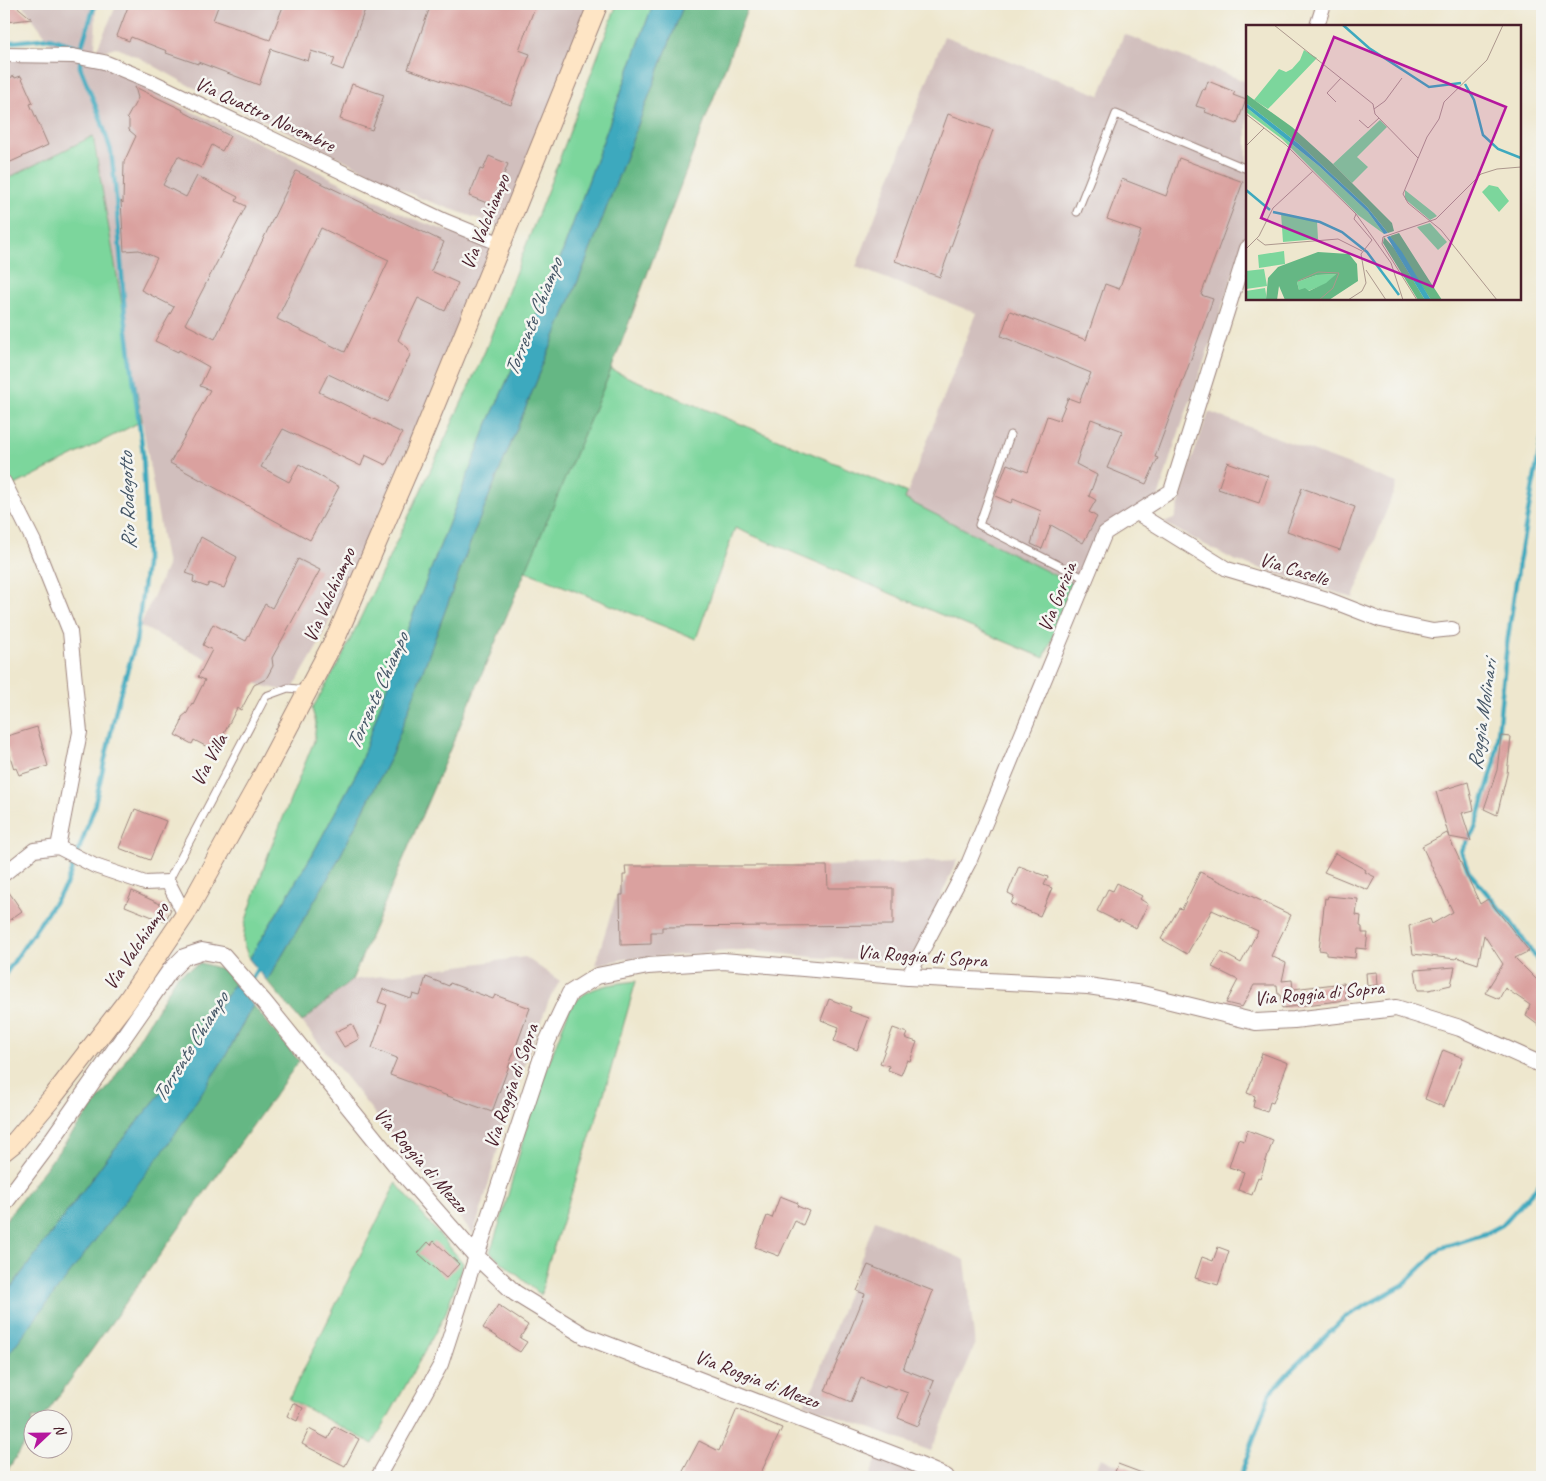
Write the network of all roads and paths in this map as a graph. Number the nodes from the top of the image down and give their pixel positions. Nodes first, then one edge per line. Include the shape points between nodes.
1 (598, 4) edge
2 (1324, 4) edge
3 (1317, 25) edge
4 (4, 55) edge
5 (1246, 169) edge
6 (1077, 212) dead end
7 (501, 244) junction
8 (1246, 251) edge
9 (1010, 435) dead end
10 (4, 482) edge
11 (1137, 513) junction
12 (1086, 579) junction
13 (1452, 628) dead end
14 (309, 690) junction
15 (58, 847) junction
16 (4, 874) edge
17 (168, 882) junction
18 (184, 915) junction
19 (908, 978) junction
20 (1542, 1066) edge
21 (4, 1151) edge
22 (4, 1204) edge
23 (476, 1256) junction
24 (378, 1477) edge
25 (946, 1477) edge

1 - 7 main road, Via Valchiampo
2 - 3 street
4 - 7 street, Via Quattro Novembre via 73,56 104,62 445,222
5 - 6 lane via 1116,114
7 - 14 main road, Via Valchiampo via 338,633
8 - 11 street, Via Gorizia via 1171,491
9 - 12 lane via 979,525
10 - 15 street via 34,542 70,632 80,732
11 - 12 street, Via Gorizia via 1105,533
11 - 13 street, Via Caselle via 1227,569 1327,599 1381,620 1433,632
12 - 19 street, Via Gorizia via 969,862
14 - 17 lane, Via Villa via 288,688 266,696
14 - 18 main road, Via Valchiampo
15 - 16 street via 34,850
15 - 17 street via 95,866 145,883
17 - 18 street
18 - 21 main road, Via Valchiampo via 127,1001 52,1098
19 - 20 street, Via Roggia di Sopra via 1088,986 1142,994 1256,1022 1396,1008 1460,1028
19 - 23 street, Via Roggia di Sopra via 723,961 648,966 597,976 570,993 547,1042
22 - 23 street, Via Roggia di Mezzo via 169,972 184,957 202,951 223,955 395,1164
23 - 24 street via 441,1364
23 - 25 street, Via Roggia di Mezzo via 515,1293 585,1336

